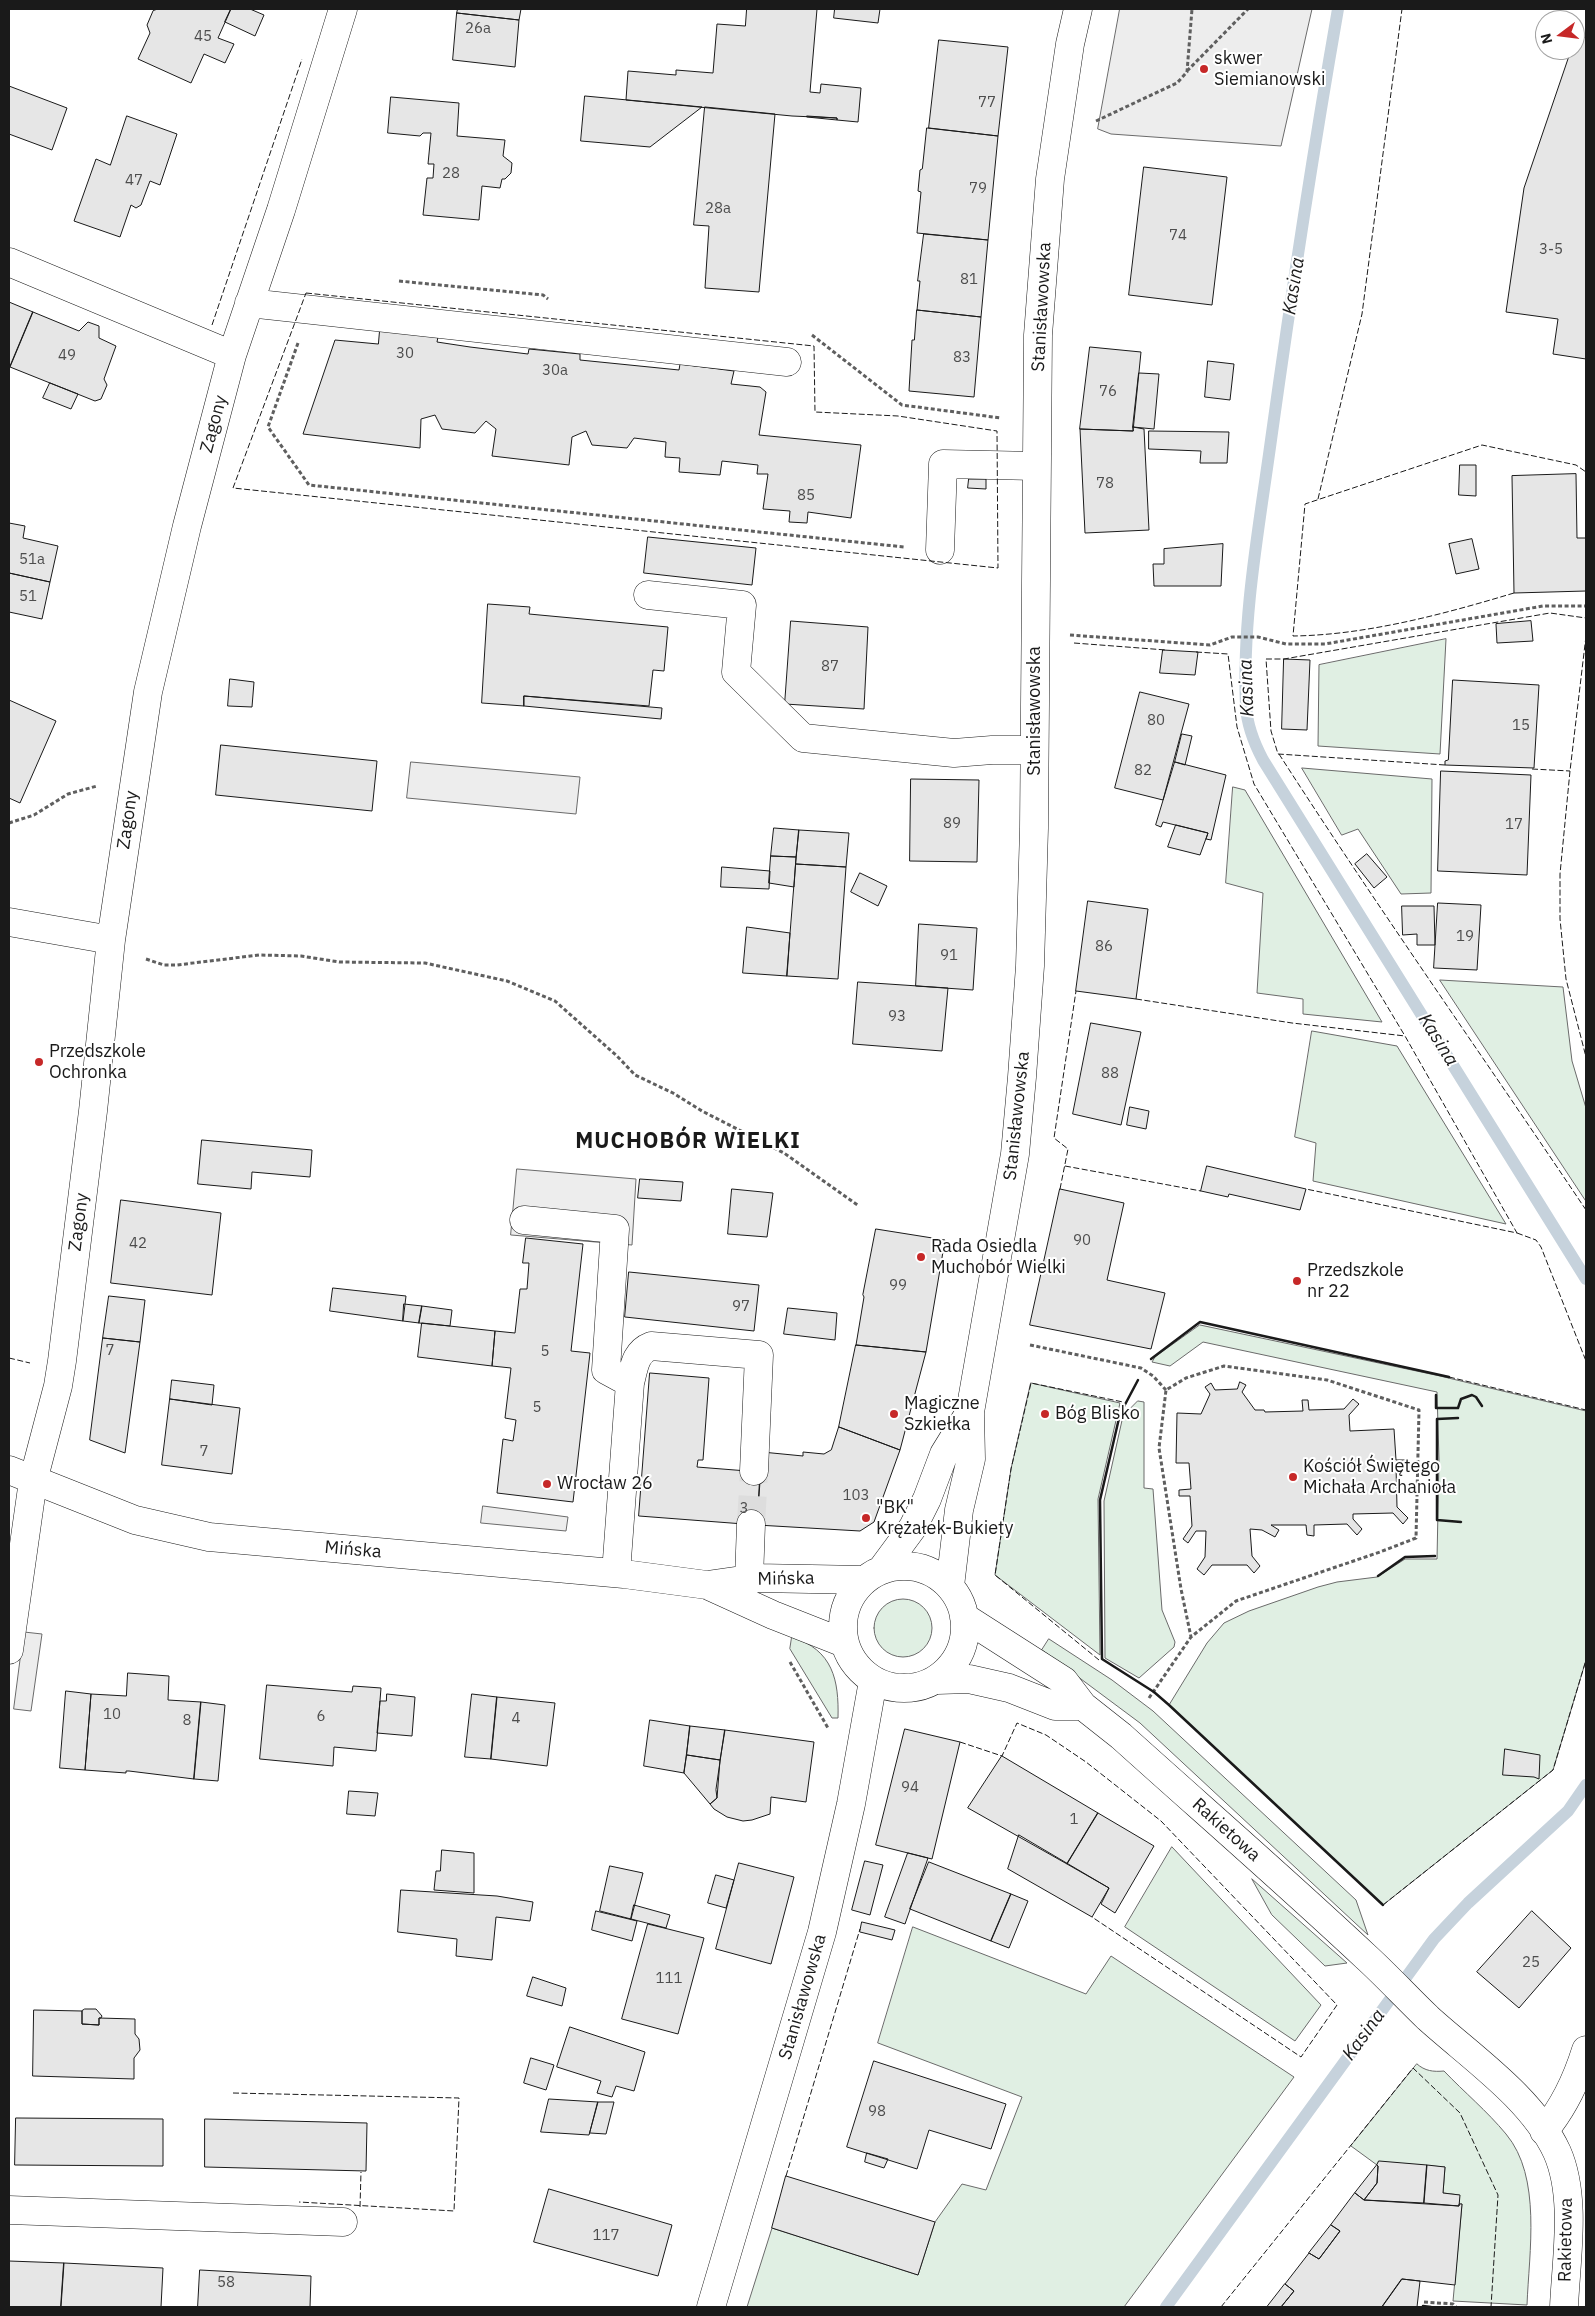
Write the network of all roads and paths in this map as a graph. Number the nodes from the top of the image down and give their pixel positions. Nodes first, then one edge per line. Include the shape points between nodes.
1 (343, 9) edge
2 (1078, 9) edge
3 (1192, 9) edge
4 (1248, 9) edge
5 (1187, 72) junction
6 (1094, 122) dead end
7 (9, 262) edge
8 (249, 303) junction
9 (310, 310) junction
10 (232, 355) junction
11 (787, 362) dead end
12 (1036, 466) junction
13 (940, 550) joint
14 (648, 595) dead end
15 (1586, 606) edge
16 (1065, 634) dead end
17 (1034, 750) junction
18 (101, 784) dead end
19 (9, 823) edge
20 (9, 922) edge
21 (111, 940) junction
22 (143, 959) dead end
23 (859, 1206) dead end
24 (524, 1220) dead end
25 (1030, 1345) dead end
26 (630, 1384) junction
27 (1166, 1390) junction
28 (970, 1412) junction
29 (754, 1471) tunnel mouth
30 (21, 1476) edge
31 (751, 1524) tunnel mouth
32 (616, 1573) junction
33 (873, 1574) junction
34 (749, 1579) junction
35 (707, 1585) junction
36 (950, 1586) junction
37 (964, 1617) junction
38 (1191, 1637) junction
39 (844, 1642) junction
40 (9, 1650) edge
41 (788, 1660) dead end
42 (938, 1680) junction
43 (873, 1681) junction
44 (1149, 1698) dead end
45 (1083, 1706) junction
46 (831, 1734) dead end
47 (1586, 2050) edge
48 (1544, 2131) junction
49 (9, 2210) edge
50 (343, 2222) dead end
51 (1424, 2302) dead end
52 (711, 2307) edge
53 (1456, 2307) edge
54 (1564, 2307) edge

1 - 8 street, Zagony
2 - 12 street, Stanisławowska via 1050,179 1038,335
3 - 5 path
4 - 5 path
5 - 6 path via 1177,84
7 - 10 street
8 - 9 street
8 - 10 street, Zagony
9 - 11 street
9 - 13 path via 268,427 309,485
10 - 21 street, Zagony via 148,692
12 - 13 street via 943,464
12 - 17 street, Stanisławowska
14 - 17 street via 742,605 736,672 803,738 954,753
15 - 16 path via 1544,606 1325,644 1286,644 1258,637 1232,637 1210,644
17 - 28 street, Stanisławowska via 1030,966 1021,1087 1014,1154
18 - 19 path via 68,794 34,815
20 - 21 street
21 - 30 street, Zagony via 58,1386
22 - 23 path via 171,965 259,955 301,956 339,962 425,962 507,981 555,1001 635,1075 784,1153
24 - 26 street via 615,1228 606,1370
25 - 27 path via 1141,1368
26 - 29 street via 636,1359 643,1349 651,1346 759,1355
26 - 32 street
27 - 38 path via 1159,1448
27 - 38 path via 1186,1378 1224,1366 1327,1380 1420,1410 1416,1538 1236,1601
28 - 33 street, Stanisławowska via 944,1454 913,1527
28 - 36 street, Stanisławowska via 971,1459 958,1516
30 - 32 street, Mińska via 135,1520 209,1537
30 - 40 street, Zagony
31 - 34 street
32 - 35 street, Mińska
33 - 34 street, Mińska
33 - 36 street via 900,1566 918,1568 935,1574
33 - 39 street via 853,1593 845,1608
34 - 35 street, Mińska
35 - 39 street, Mińska
36 - 37 street
37 - 42 street via 965,1635 960,1652 951,1668
37 - 45 street, Rakietowa via 1064,1681
38 - 44 path
39 - 43 street via 850,1658
41 - 46 path
42 - 43 street via 906,1690 889,1688
42 - 45 street via 969,1679 1009,1688 1055,1706
43 - 52 street, Stanisławowska via 851,1804 822,1932
45 - 48 street, Rakietowa via 1121,1736 1366,1957 1524,2104
47 - 48 street via 1558,2113
48 - 54 street, Rakietowa via 1561,2166 1568,2201
49 - 50 street
51 - 53 path via 1453,2304

